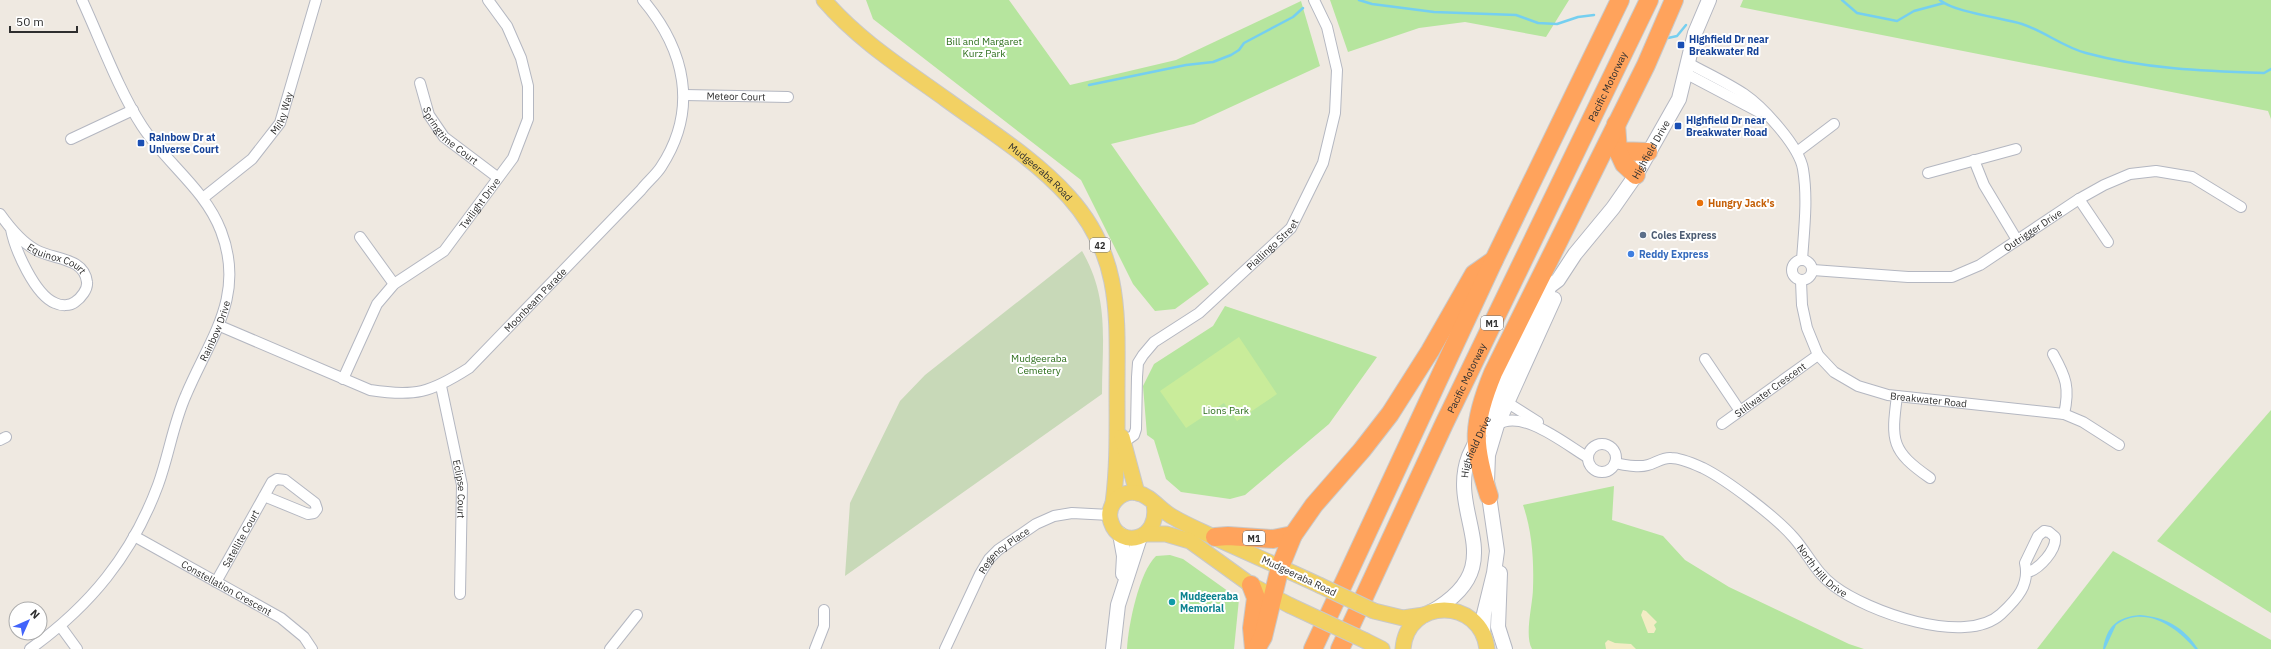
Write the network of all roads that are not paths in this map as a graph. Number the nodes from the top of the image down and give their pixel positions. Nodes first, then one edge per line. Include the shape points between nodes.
1 (82, 0) edge
2 (316, 0) edge
3 (488, 0) edge
4 (643, 0) edge
5 (825, 0) edge
6 (1314, 0) edge
7 (1620, 0) edge
8 (1649, 0) edge
9 (1674, 0) edge
10 (1709, 0) edge
11 (1686, 68) junction
12 (420, 83) dead end
13 (684, 95) junction
14 (788, 97) dead end
15 (133, 110) junction
16 (1616, 123) junction
17 (1834, 124) dead end
18 (71, 139) dead end
19 (2016, 149) dead end
20 (1618, 151) junction
21 (1648, 152) junction
22 (1797, 152) junction
23 (1974, 160) junction
24 (1928, 173) dead end
25 (1636, 175) junction
26 (498, 177) junction
27 (203, 198) junction
28 (2079, 199) junction
29 (2241, 208) dead end
30 (0, 214) edge
31 (11, 229) junction
32 (360, 238) dead end
33 (2017, 240) junction
34 (2108, 242) dead end
35 (1494, 260) junction
36 (1802, 260) junction
37 (1813, 270) junction
38 (1558, 280) junction
39 (1801, 281) junction
40 (394, 284) junction
41 (220, 326) junction
42 (2053, 354) dead end
43 (1818, 355) junction
44 (1704, 359) dead end
45 (343, 379) junction
46 (441, 386) junction
47 (1897, 396) junction
48 (1508, 402) junction
49 (1491, 409) junction
50 (1740, 411) junction
51 (2064, 414) junction
52 (1722, 424) dead end
53 (1118, 425) junction
54 (1497, 425) junction
55 (1124, 442) junction
56 (1476, 442) junction
57 (2119, 445) dead end
58 (1588, 454) junction
59 (1615, 463) junction
60 (1930, 478) dead end
61 (1137, 493) junction
62 (264, 496) junction
63 (1489, 496) junction
64 (1154, 504) junction
65 (1111, 509) junction
66 (1120, 534) junction
67 (1143, 535) junction
68 (1293, 535) junction
69 (134, 536) junction
70 (1215, 537) junction
71 (1497, 551) junction
72 (1280, 567) junction
73 (2028, 572) dead end
74 (216, 582) junction
75 (1250, 584) junction
76 (1121, 593) junction
77 (460, 594) dead end
78 (1281, 601) junction
79 (824, 610) dead end
80 (1430, 612) junction
81 (637, 616) dead end
82 (61, 627) junction
83 (1486, 643) edge
84 (30, 649) edge
85 (77, 649) edge
86 (312, 649) edge
87 (610, 649) edge
88 (815, 649) edge
89 (945, 649) edge
90 (1114, 649) edge
91 (1255, 649) edge
92 (1312, 649) edge
93 (1340, 649) edge
94 (1382, 649) edge
95 (1403, 649) edge
96 (1505, 649) edge

1 - 15 street, Rainbow Drive
2 - 27 street, Milky Way via 280,123 252,159
3 - 26 street, Twilight Drive via 507,26 522,58 528,86 528,119 513,158
4 - 13 street, Moonbeam Parade via 655,13 672,42 681,68
5 - 53 main road, Mudgeeraba Road / 42 via 843,22 1030,161 1070,198 1100,246 1112,278 1119,339
6 - 55 street, Piallingo Street via 1327,28 1337,70 1334,114 1323,163 1292,228 1199,313 1154,342 1143,355 1138,363 1136,377 1136,429 1134,435
7 - 35 highway, M1
8 - 93 highway, Pacific Motorway / M1 via 1448,417
9 - 16 highway, M1 via 1646,65
10 - 11 street, Highfield Drive via 1695,33
11 - 21 street, Highfield Drive via 1679,99
11 - 22 street, Breakwater Road via 1768,117
12 - 26 street, Springtime Court via 429,115 444,137
13 - 14 street, Meteor Court
13 - 46 street, Moonbeam Parade via 678,132 661,167 469,368
15 - 18 street
15 - 27 street, Rainbow Drive via 149,136
16 - 20 highway
16 - 56 highway, M1 via 1493,373 1478,411
17 - 22 street
19 - 23 street
20 - 21 highway
20 - 25 highway via 1624,164
21 - 25 street, Highfield Drive
22 - 36 street, Breakwater Road via 1803,168 1805,196
23 - 24 street
23 - 33 street via 1984,185
25 - 38 street, Highfield Drive
26 - 40 street, Twilight Drive via 444,251
27 - 41 street, Rainbow Drive via 222,232 229,263 228,300
28 - 29 street, Outrigger Drive via 2130,174 2156,171 2192,177
28 - 33 street, Outrigger Drive
28 - 34 street
30 - 31 street, Equinox Court
31 - 31 street, Equinox Court via 36,250 80,266 87,284 76,302 70,305 57,304 39,290 13,239
32 - 40 street
33 - 37 street, Outrigger Drive via 1980,265 1952,277 1908,277
35 - 68 highway, M1 via 1474,274 1390,414 1314,505
35 - 92 highway, M1
36 - 37 street via 1811,264
36 - 39 street, Breakwater Road via 1794,264 1792,271 1795,278
37 - 39 street via 1809,278
38 - 48 street, Highfield Drive via 1558,290
38 - 49 street, Highfield Drive via 1550,286
39 - 43 street, Breakwater Road via 1802,305 1807,328
40 - 45 street, Twilight Drive via 378,304
41 - 45 street, Moonbeam Parade
41 - 69 street, Rainbow Drive via 184,398 158,484
42 - 51 street via 2066,377 2068,398
43 - 47 street, Breakwater Road via 1834,372 1858,386
43 - 50 street, Stillwater Crescent
44 - 50 street
45 - 46 street, Moonbeam Parade via 370,390 391,393 414,393
46 - 77 street, Eclipse Court via 462,485
47 - 51 street, Breakwater Road
47 - 60 street via 1892,429 1897,447 1909,464
48 - 49 street
48 - 54 street, Highfield Drive
48 - 58 street
49 - 56 street, Highfield Drive
50 - 52 street, Stillwater Crescent
51 - 57 street, Breakwater Road via 2083,422
53 - 55 main road, Mudgeeraba Road / 42
53 - 65 main road, Mudgeeraba Road / 42 via 1118,466
54 - 58 street via 1510,420 1525,422
54 - 63 street, Highfield Drive via 1487,461
55 - 61 main road, Mudgeeraba Road / 42
56 - 63 highway, M1
56 - 80 street, Highfield Drive via 1463,481 1475,540 1474,561 1460,590
58 - 59 street via 1590,467 1598,472 1608,472
58 - 59 street via 1600,444 1610,446 1615,452
59 - 73 street, North Hill Drive via 1637,467 1672,458 1703,468 1787,530 1806,553 1816,571 1833,586 1867,605 1910,620 1944,628 1964,628 1980,624 1999,616 2011,605 2019,594
61 - 64 main road via 1144,495
61 - 65 main road via 1124,494
62 - 62 street, Satellite Court via 274,481 281,479 316,503 317,509 314,513 308,514
62 - 74 street, Satellite Court
63 - 71 street, Highfield Drive / M1
64 - 67 main road via 1155,521
64 - 70 main road, Mudgeeraba Road via 1172,517
65 - 66 main road via 1114,529
65 - 89 street, Regency Place via 1054,516 1036,524 998,550 980,574
66 - 67 main road via 1133,538
66 - 76 street via 1124,556
67 - 75 main road via 1166,534 1190,541
67 - 76 street
68 - 70 highway, M1 via 1273,539
68 - 72 highway, M1
69 - 74 street, Constellation Crescent
69 - 82 street, Rainbow Drive via 122,557 89,600
70 - 72 main road, Mudgeeraba Road
71 - 83 street, Highfield Drive / M1 via 1484,614
71 - 96 street via 1500,583 1498,627
72 - 78 highway, M1
72 - 80 main road, Mudgeeraba Road, bridge via 1374,611 1403,618
74 - 86 street, Constellation Crescent via 281,618 304,637
75 - 78 main road
75 - 91 highway, M1 via 1256,598 1252,628
76 - 90 street
78 - 91 highway, M1
78 - 94 main road, bridge
79 - 88 street via 824,626
80 - 83 main road, Mudgeeraba Road via 1458,612 1474,621
80 - 95 main road via 1410,627
81 - 87 street
82 - 84 street, Rainbow Drive
82 - 85 street

